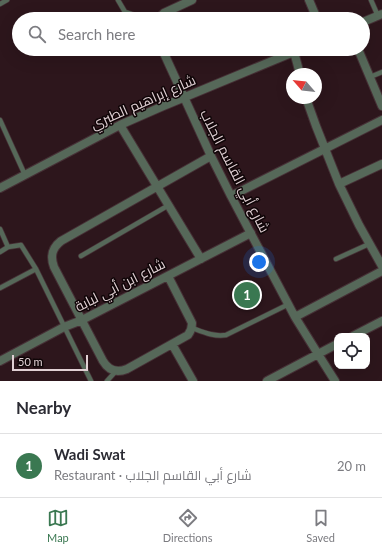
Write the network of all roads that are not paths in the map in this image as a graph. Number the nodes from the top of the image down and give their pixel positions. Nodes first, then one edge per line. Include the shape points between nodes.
1 (8, 0) edge
2 (118, 0) edge
3 (192, 0) edge
4 (308, 0) edge
5 (371, 0) edge
6 (0, 4) edge
7 (125, 12) edge
8 (166, 12) edge
9 (314, 12) edge
10 (380, 15) edge
11 (370, 19) edge
12 (165, 56) edge
13 (283, 56) edge
14 (298, 56) edge
15 (361, 56) edge
16 (299, 68) edge
17 (382, 72) edge
18 (370, 77) junction
19 (184, 98) junction
20 (308, 104) edge
21 (382, 106) edge
22 (0, 120) edge
23 (382, 120) edge
24 (120, 125) junction
25 (325, 148) junction
26 (211, 156) junction
27 (382, 164) edge
28 (25, 175) junction
29 (339, 184) junction
30 (157, 186) junction
31 (0, 188) edge
32 (231, 196) junction
33 (168, 205) junction
34 (0, 229) edge
35 (251, 233) junction
36 (369, 244) junction
37 (8, 247) junction
38 (0, 252) edge
39 (81, 256) dead end
40 (201, 259) junction
41 (336, 259) dead end
42 (382, 266) edge
43 (36, 269) junction
44 (382, 271) edge
45 (168, 276) junction
46 (0, 288) edge
47 (288, 304) junction
48 (296, 317) junction
49 (82, 320) junction
50 (381, 324) edge
51 (64, 327) junction
52 (192, 328) junction
53 (360, 333) edge
54 (172, 344) junction
55 (334, 346) edge
56 (318, 354) junction
57 (0, 361) edge
58 (116, 371) junction
59 (91, 381) edge
60 (107, 381) edge
61 (193, 381) edge
62 (266, 381) edge
63 (335, 381) edge

1 - 6 lane
2 - 7 lane
3 - 8 street
4 - 9 street
5 - 10 lane
10 - 11 street
12 - 19 street, شارع أبي القاسم الجلاب
13 - 19 street, شارع إبراهيم الطبري
14 - 16 street
15 - 18 street
17 - 18 lane
18 - 21 street
19 - 24 street, شارع إبراهيم الطبري
19 - 26 street, شارع أبي القاسم الجلاب
20 - 25 street
22 - 28 lane
23 - 25 street
24 - 28 street, شارع إبراهيم الطبري
24 - 30 street
25 - 29 street
25 - 32 street
26 - 30 street
26 - 32 street, شارع أبي القاسم الجلاب
27 - 29 street
28 - 31 street, شارع إبراهيم الطبري
29 - 36 street
30 - 33 street
30 - 49 street via 56,244 52,261
32 - 35 street, شارع أبي القاسم الجلاب
33 - 39 lane
33 - 40 street
34 - 37 lane
35 - 40 street, شارع ابن أبي لبابة
35 - 47 street, شارع أبي القاسم الجلاب
36 - 41 lane
36 - 42 street
37 - 38 lane
37 - 43 lane via 21,245
40 - 45 street, شارع ابن أبي لبابة
43 - 46 lane
43 - 51 lane
44 - 48 street
45 - 49 street, شارع ابن أبي لبابة
45 - 52 street via 192,323
47 - 48 street, شارع أبي القاسم الجلاب
47 - 52 lane via 226,335 217,336
48 - 56 street, شارع أبي القاسم الجلاب
49 - 51 street, شارع ابن أبي لبابة
49 - 58 street via 106,366
50 - 53 street
51 - 57 street, شارع ابن أبي لبابة
51 - 59 lane
52 - 54 street via 188,336
54 - 58 street via 127,369
54 - 61 street
55 - 56 street
56 - 62 street
56 - 63 street, شارع أبي القاسم الجلاب
58 - 60 lane

